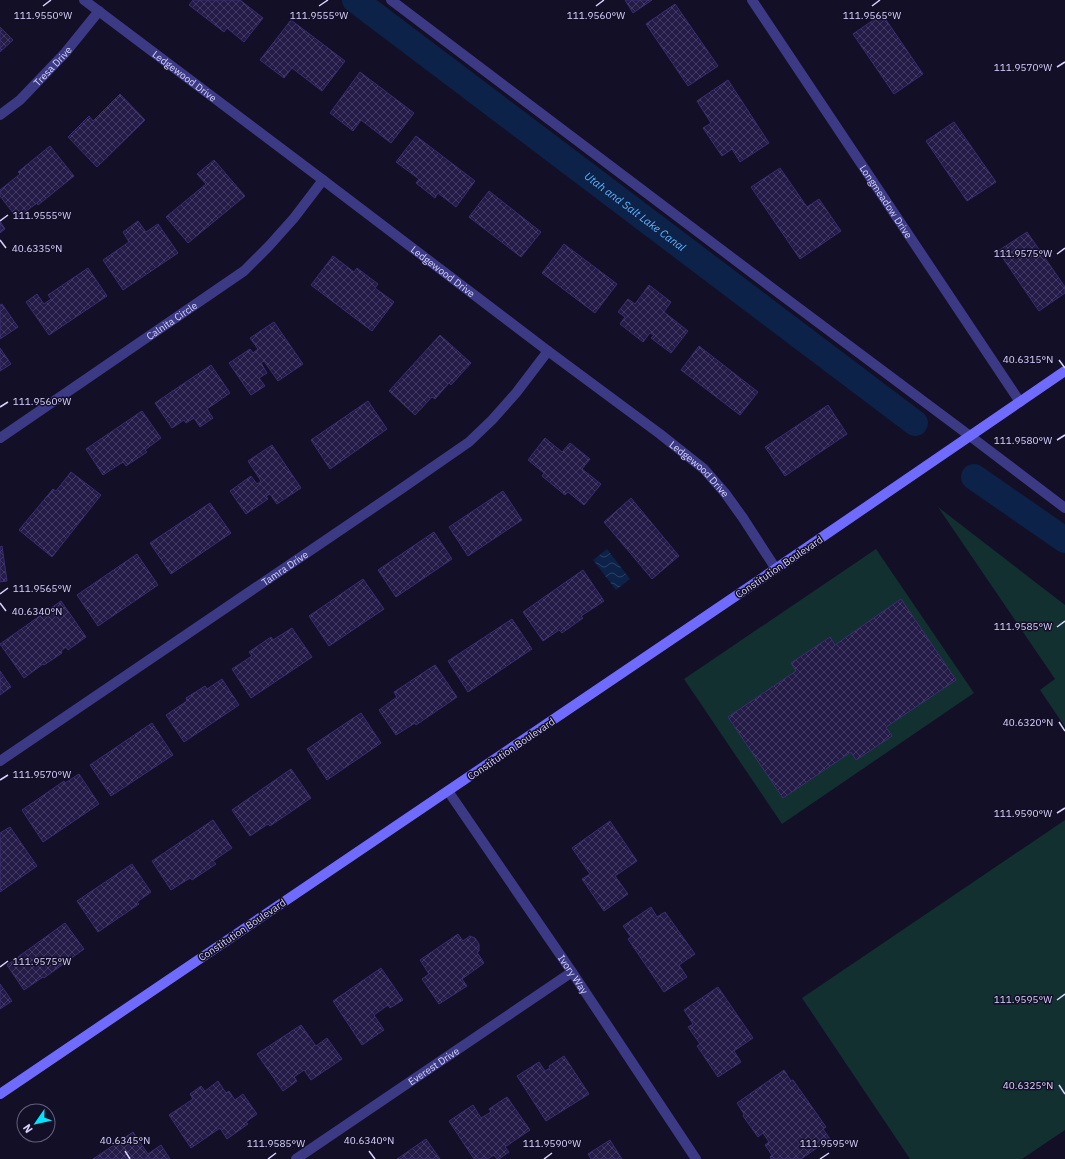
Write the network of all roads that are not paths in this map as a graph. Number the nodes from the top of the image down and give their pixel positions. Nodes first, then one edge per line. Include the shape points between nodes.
1 (84, 0) edge
2 (391, 0) edge
3 (752, 0) edge
4 (99, 12) junction
5 (0, 115) edge
6 (323, 180) junction
7 (548, 351) junction
8 (1065, 371) edge
9 (1020, 402) junction
10 (970, 436) junction
11 (0, 438) edge
12 (1065, 508) edge
13 (776, 569) junction
14 (0, 761) edge
15 (448, 791) junction
16 (572, 972) junction
17 (0, 1094) edge
18 (296, 1159) edge
19 (696, 1159) edge

1 - 4 street, Ledgewood Drive
2 - 10 street
3 - 9 street, Longmeadow Drive
4 - 5 street, Tresa Drive via 65,53 20,100
4 - 6 street, Ledgewood Drive
6 - 7 street, Ledgewood Drive
6 - 11 street, Calnita Circle via 294,218 244,271
7 - 13 street, Ledgewood Drive via 704,469 743,518
7 - 14 street, Tamra Drive via 516,393 469,442
8 - 9 main road, Constitution Boulevard
9 - 10 main road, Constitution Boulevard
10 - 12 street
10 - 13 main road, Constitution Boulevard
13 - 15 main road, Constitution Boulevard
15 - 16 street, Ivory Way
15 - 17 main road, Constitution Boulevard
16 - 18 street, Everest Drive
16 - 19 street, Ivory Way

